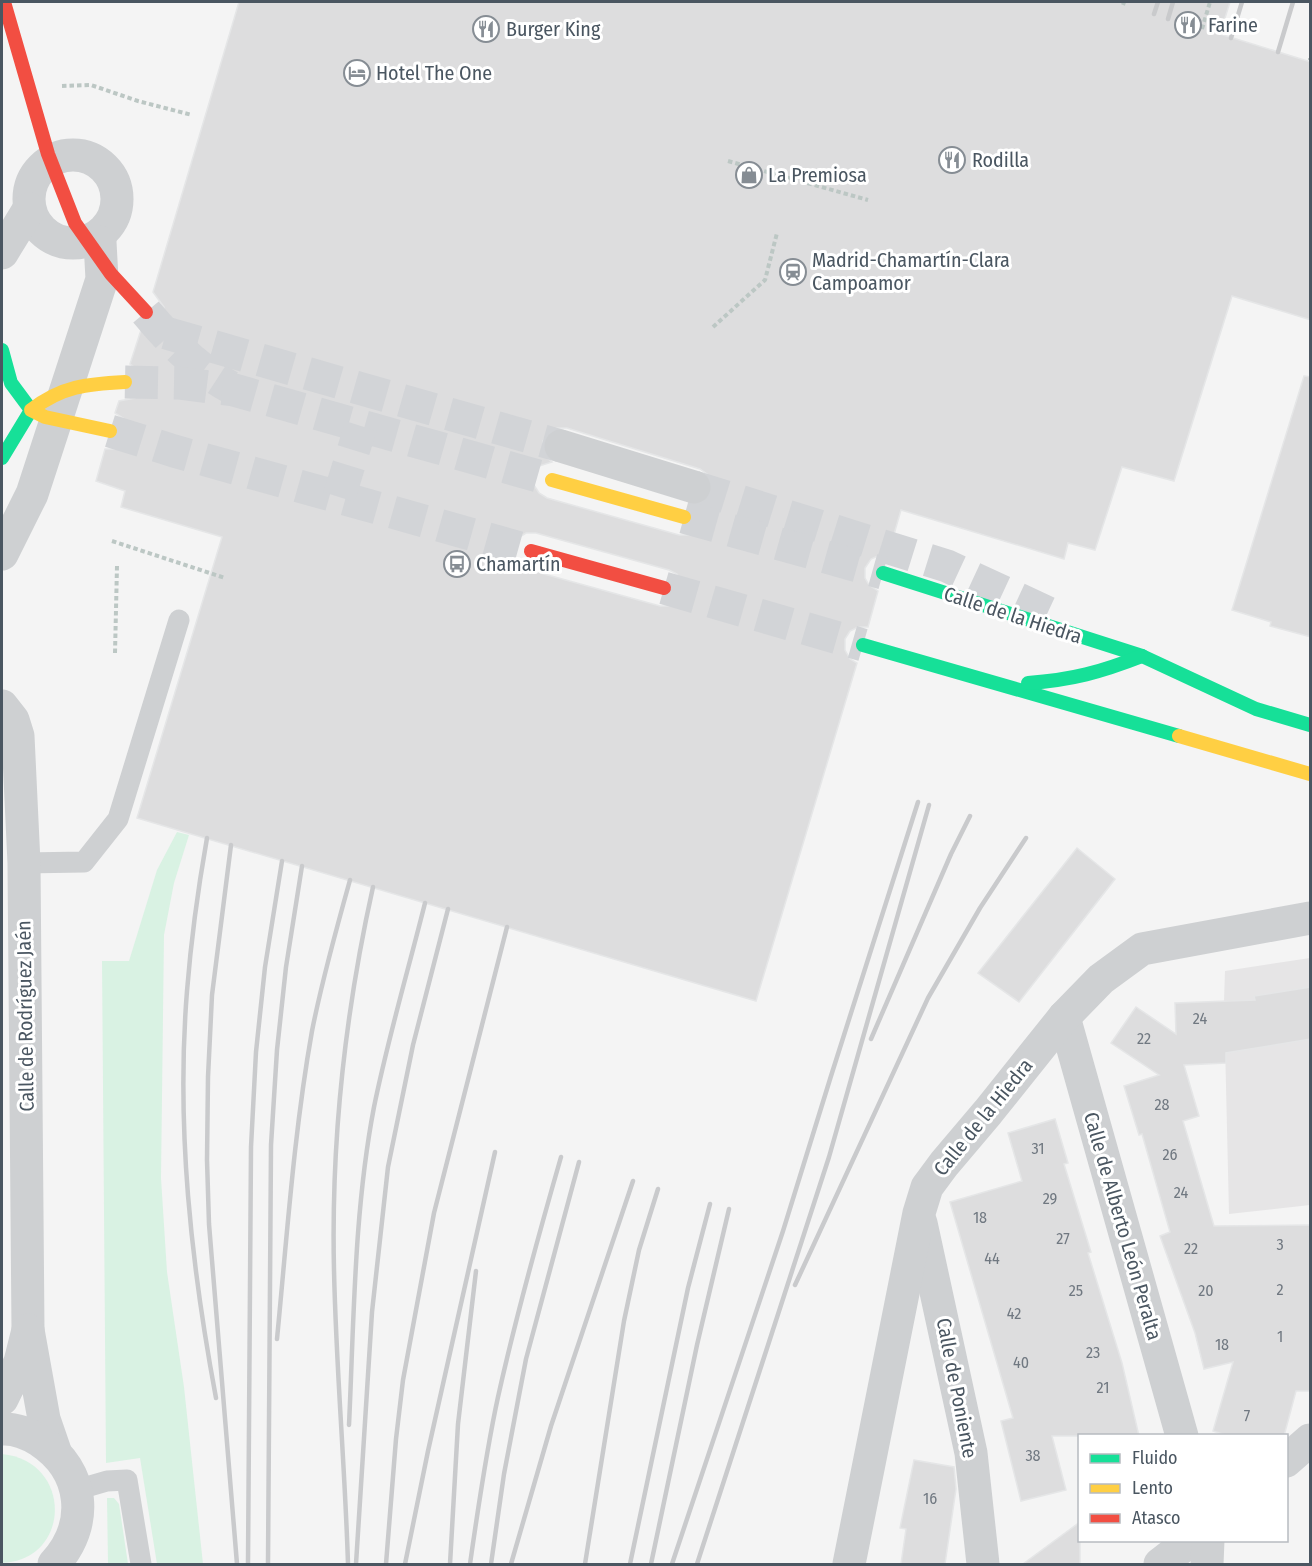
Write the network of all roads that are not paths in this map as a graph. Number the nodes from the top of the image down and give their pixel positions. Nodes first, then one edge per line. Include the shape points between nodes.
1 (4, 2) edge
2 (29, 209) junction
3 (100, 234) junction
4 (2, 253) edge
5 (146, 312) tunnel mouth
6 (2, 350) edge
7 (125, 382) tunnel mouth
8 (31, 410) junction
9 (110, 431) tunnel mouth
10 (561, 446) tunnel mouth
11 (2, 458) edge
12 (552, 480) tunnel mouth
13 (689, 502) joint
14 (531, 551) tunnel mouth
15 (2, 555) edge
16 (883, 573) tunnel mouth
17 (664, 588) tunnel mouth
18 (180, 620) dead end
19 (863, 645) tunnel mouth
20 (1142, 657) junction
21 (1004, 684) junction
22 (2, 706) edge
23 (1311, 725) edge
24 (1311, 774) edge
25 (24, 863) junction
26 (1311, 918) edge
27 (1064, 1017) junction
28 (919, 1213) junction
29 (28, 1330) junction
30 (2, 1399) edge
31 (2, 1429) edge
32 (1181, 1434) edge
33 (1311, 1440) edge
34 (55, 1451) junction
35 (1288, 1460) edge
36 (76, 1490) junction
37 (1188, 1542) edge
38 (1208, 1542) edge
39 (54, 1564) edge
40 (141, 1564) edge
41 (849, 1564) edge
42 (982, 1564) edge
43 (1160, 1564) edge
44 (1207, 1564) edge

1 - 5 main road, bridge via 48,154 75,223 111,274
2 - 3 street via 45,234 57,241 87,241
2 - 3 street via 32,182 50,160 77,155 90,158 109,173 118,198 116,212
2 - 4 street
3 - 15 street via 102,279 32,494
6 - 8 main road via 12,388
7 - 8 main road, bridge via 76,385 56,392
8 - 9 main road, bridge via 45,417
8 - 11 main road
10 - 13 street
12 - 13 main road
14 - 17 main road
16 - 20 main road, Calle de la Hiedra
18 - 25 lane via 118,819 84,862
19 - 21 main road, Calle de la Hiedra
20 - 21 main road, Calle de la Hiedra via 1063,681
20 - 23 main road, Calle de la Hiedra via 1256,709
21 - 24 main road, Calle de la Hiedra
22 - 25 street, Calle de Rodríguez Jaén via 13,720 18,736
25 - 29 street, Calle de Rodríguez Jaén
26 - 27 street, Calle de la Hiedra via 1142,949 1101,979
27 - 28 street, Calle de la Hiedra via 944,1164 927,1187
27 - 32 street, Calle de Alberto León Peralta
28 - 41 street, Calle de la Hiedra
28 - 42 street, Calle de Poniente via 971,1453
29 - 30 street, Calle de Rodríguez Jaén via 20,1362
29 - 34 street, Calle de Rodríguez Jaén via 42,1410
31 - 34 street, Calle de Rodríguez Jaén via 32,1436
33 - 35 street
34 - 36 street, Calle de Rodríguez Jaén
36 - 39 street, Calle de Rodríguez Jaén via 74,1534
36 - 40 lane via 127,1480
37 - 43 street
38 - 44 street

